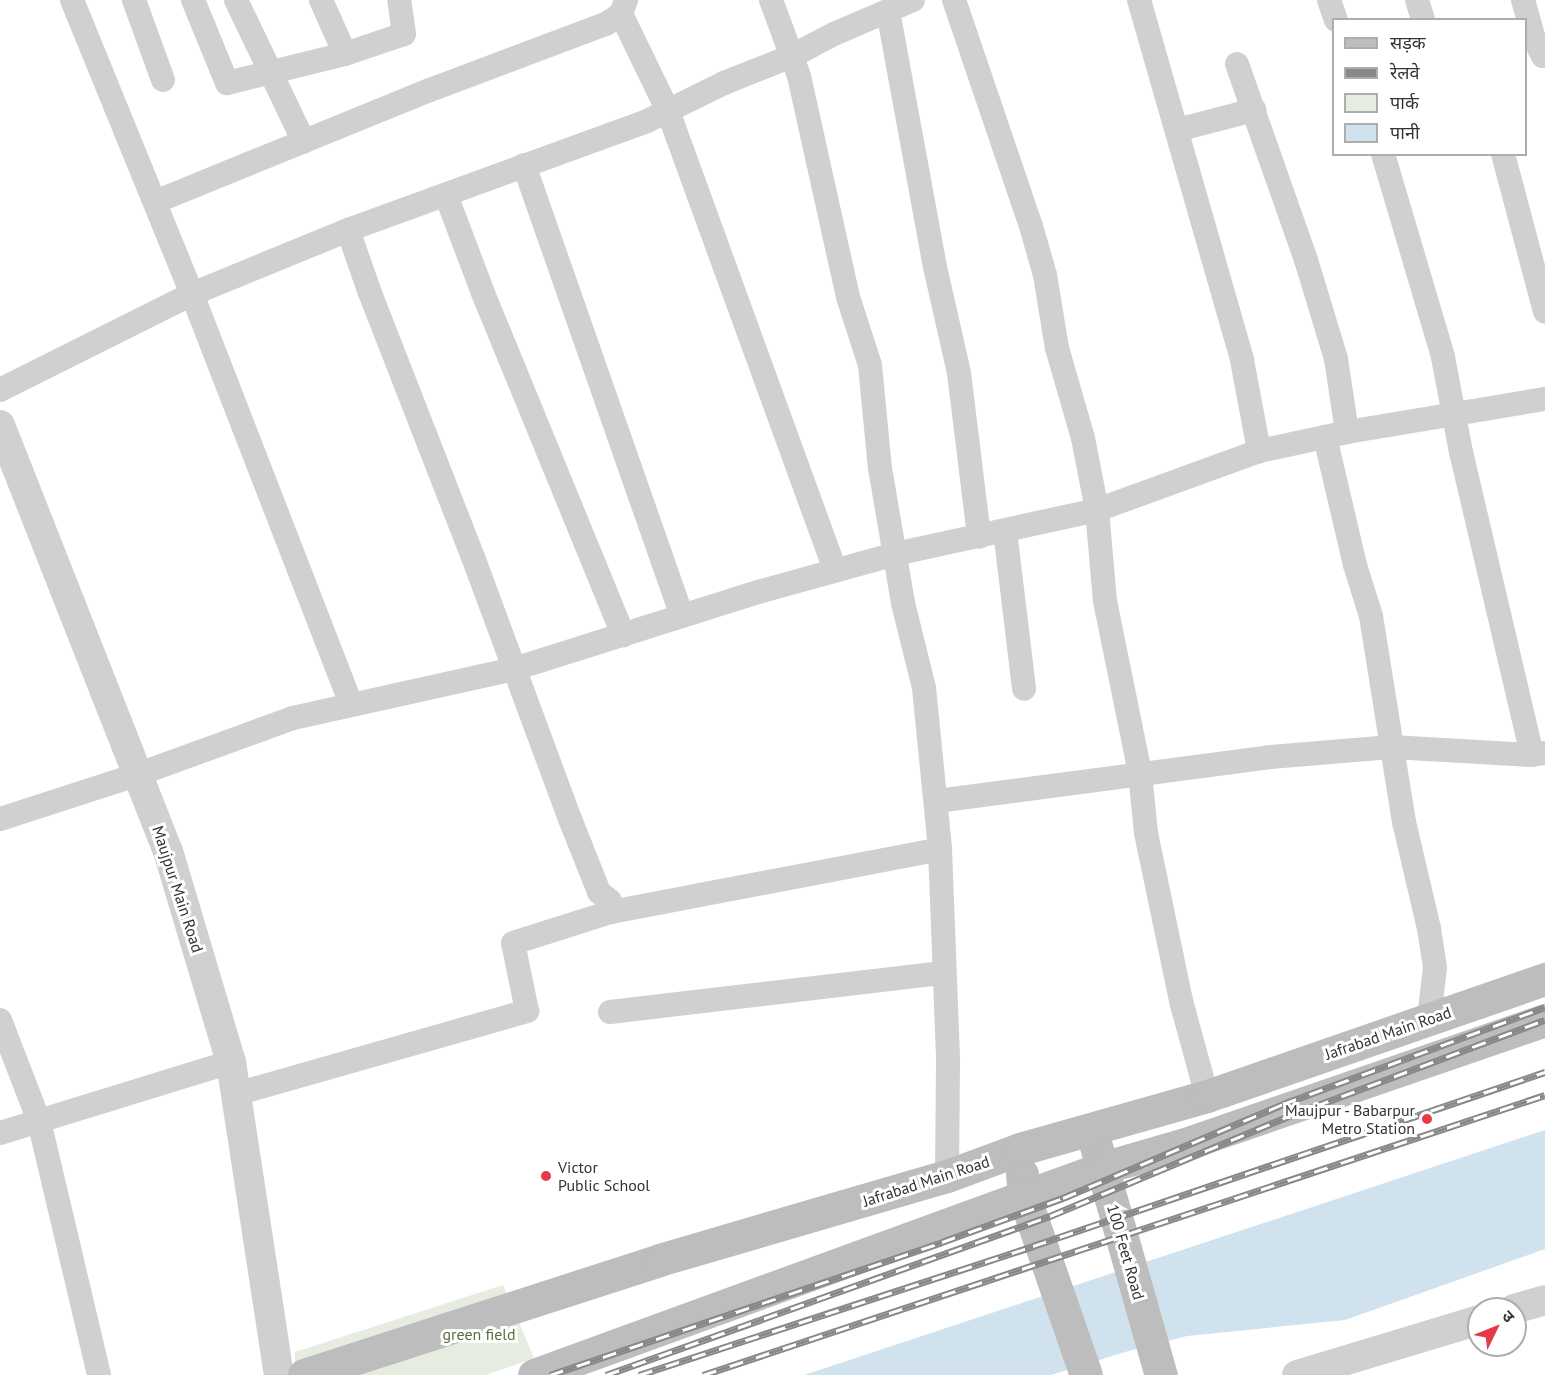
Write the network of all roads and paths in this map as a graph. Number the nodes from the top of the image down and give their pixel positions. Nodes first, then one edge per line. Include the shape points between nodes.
1 (134, 0) edge
2 (193, 0) edge
3 (236, 0) edge
4 (321, 0) edge
5 (399, 0) edge
6 (771, 0) edge
7 (913, 0) edge
8 (954, 0) edge
9 (1139, 0) edge
10 (1329, 0) edge
11 (1417, 0) edge
12 (1523, 0) edge
13 (77, 2) edge
14 (623, 7) edge
15 (888, 11) junction
16 (1335, 18) edge
17 (1422, 18) edge
18 (345, 54) junction
19 (792, 56) junction
20 (1544, 56) edge
21 (1237, 64) dead end
22 (272, 74) junction
23 (163, 80) dead end
24 (1254, 110) junction
25 (668, 111) junction
26 (1177, 130) junction
27 (304, 142) junction
28 (1384, 156) edge
29 (1504, 156) edge
30 (524, 165) junction
31 (446, 195) junction
32 (154, 202) junction
33 (348, 230) junction
34 (192, 294) junction
35 (1545, 312) edge
36 (0, 390) edge
37 (1545, 399) edge
38 (1454, 414) junction
39 (0, 425) edge
40 (1336, 435) junction
41 (1259, 451) junction
42 (1097, 510) junction
43 (1005, 531) junction
44 (979, 537) junction
45 (895, 554) junction
46 (835, 571) junction
47 (682, 616) junction
48 (623, 634) junction
49 (514, 669) junction
50 (1024, 689) dead end
51 (351, 704) junction
52 (1392, 747) junction
53 (1538, 754) edge
54 (1140, 773) junction
55 (138, 774) junction
56 (937, 801) junction
57 (0, 819) edge
58 (940, 849) junction
59 (610, 912) junction
60 (944, 974) junction
61 (1545, 979) edge
62 (610, 1012) dead end
63 (1429, 1019) junction
64 (0, 1020) edge
65 (1545, 1020) edge
66 (231, 1062) junction
67 (236, 1094) junction
68 (1207, 1096) junction
69 (39, 1122) junction
70 (1091, 1130) junction
71 (0, 1133) edge
72 (1020, 1149) junction
73 (1102, 1168) junction
74 (947, 1176) junction
75 (1024, 1196) junction
76 (1545, 1300) edge
77 (1527, 1305) edge
78 (1467, 1324) edge
79 (99, 1375) edge
80 (279, 1375) edge
81 (304, 1375) edge
82 (534, 1375) edge
83 (1086, 1375) edge
84 (1161, 1375) edge
85 (1297, 1375) edge

1 - 23 street
2 - 22 street via 227,83
3 - 22 street
4 - 18 street
5 - 18 street via 404,34
6 - 19 street
7 - 15 street
8 - 42 street via 1045,275 1057,348 1083,438
9 - 26 street
10 - 16 street
11 - 17 street
12 - 20 street via 1534,39
13 - 32 street
14 - 25 street
14 - 27 street via 606,24
15 - 19 street
15 - 44 street via 959,373
18 - 22 street
19 - 25 street
19 - 45 street via 818,150 848,297 870,365 880,468
21 - 24 street
22 - 27 street
24 - 26 street
24 - 40 street via 1336,359
25 - 30 street
25 - 46 street
26 - 41 street via 1242,360
27 - 32 street
28 - 38 street via 1443,357
29 - 35 street
30 - 31 street
30 - 47 street
31 - 33 street
31 - 48 street
32 - 34 street
33 - 34 street
33 - 49 street
34 - 36 street
34 - 51 street
37 - 38 street
38 - 40 street
38 - 53 street
39 - 55 street, Maujpur Main Road
40 - 41 street
40 - 52 street via 1355,566 1371,616
41 - 42 street
42 - 43 street
42 - 54 street via 1105,601
43 - 44 street
43 - 50 street
44 - 45 street
45 - 46 street
45 - 56 street via 924,688
46 - 47 street
47 - 48 street
48 - 49 street
49 - 51 street
49 - 59 street via 595,881 603,898 610,902
51 - 55 street via 293,718
52 - 53 street
52 - 54 street
52 - 63 street via 1435,967
54 - 56 street
54 - 68 street via 1146,833 1180,1001
55 - 57 street
55 - 66 street, Maujpur Main Road via 168,851
56 - 58 street
58 - 59 street
58 - 60 street
59 - 67 street via 513,943 527,1011
60 - 62 street
60 - 74 street
61 - 63 main road, Jafrabad Main Road
63 - 68 main road, Jafrabad Main Road
64 - 69 street
65 - 73 main road via 1185,1144
66 - 67 street, Maujpur Main Road
66 - 69 street
67 - 80 street, Maujpur Main Road
68 - 70 main road, Jafrabad Main Road
69 - 71 street
69 - 79 street
70 - 72 main road, Jafrabad Main Road
70 - 73 main road, 100 Feet Road
72 - 74 main road, Jafrabad Main Road
72 - 75 main road
73 - 75 main road
73 - 84 main road, 100 Feet Road
74 - 81 main road, Jafrabad Main Road via 659,1260
75 - 82 main road
75 - 83 main road
76 - 77 street
78 - 85 street

